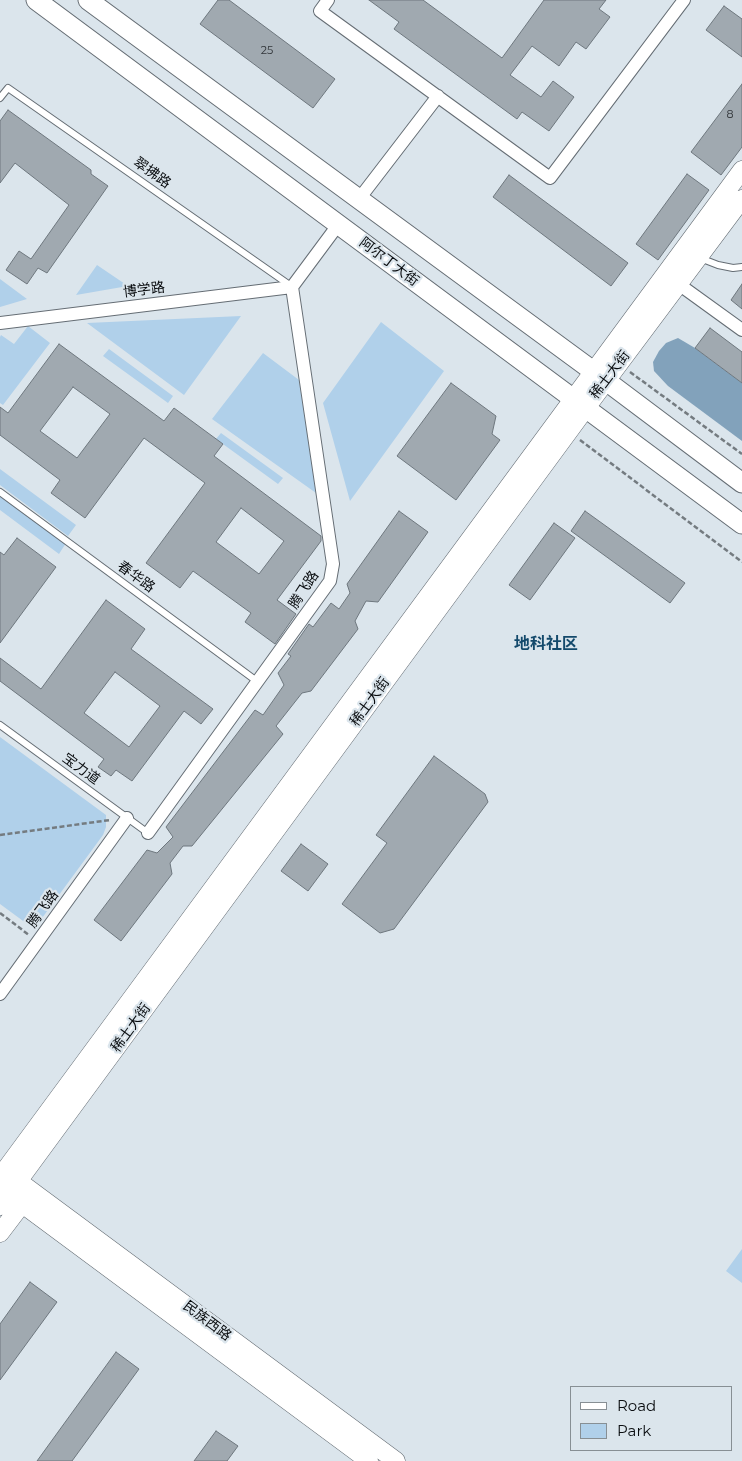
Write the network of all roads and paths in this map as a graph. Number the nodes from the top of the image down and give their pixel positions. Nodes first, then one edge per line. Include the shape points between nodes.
1 (36, 0) edge
2 (88, 0) edge
3 (328, 0) edge
4 (684, 0) edge
5 (438, 96) junction
6 (0, 98) edge
7 (742, 170) edge
8 (359, 199) junction
9 (742, 199) edge
10 (338, 225) junction
11 (698, 258) junction
12 (742, 267) edge
13 (292, 287) junction
14 (684, 288) dead end
15 (0, 323) edge
16 (742, 330) edge
17 (619, 364) junction
18 (600, 376) junction
19 (580, 404) junction
20 (568, 432) junction
21 (742, 454) edge
22 (742, 483) edge
23 (0, 492) edge
24 (742, 524) edge
25 (742, 562) edge
26 (258, 682) junction
27 (0, 725) edge
28 (127, 818) junction
29 (148, 833) joint
30 (0, 835) edge
31 (0, 913) edge
32 (38, 942) junction
33 (0, 994) edge
34 (0, 1177) edge
35 (12, 1196) edge
36 (0, 1234) edge
37 (369, 1461) edge
38 (396, 1461) edge

1 - 10 main road, 阿尔丁大街
2 - 8 main road
3 - 5 street via 320,11
4 - 5 street via 550,178
5 - 8 street
6 - 13 lane, 翠拂路 via 8,88
7 - 18 main road, 稀土大街
8 - 18 main road
9 - 11 main road, 稀土大街
10 - 13 street
10 - 19 main road, 阿尔丁大街
11 - 12 lane via 718,265
11 - 17 main road, 稀土大街
13 - 15 street, 博学路
13 - 26 street, 腾飞路 via 333,564 330,581
14 - 16 street
17 - 18 main road, 稀土大街
17 - 21 path
18 - 19 main road, 稀土大街
18 - 22 main road
19 - 20 main road, 稀土大街
19 - 24 main road, 阿尔丁大街
19 - 34 main road, 稀土大街
20 - 25 path
20 - 35 main road, 稀土大街
23 - 26 lane, 春华路
26 - 29 street, 腾飞路
27 - 28 lane, 宝力道
28 - 29 lane, 宝力道
28 - 30 path
28 - 32 street, 腾飞路
31 - 32 path
32 - 33 street, 腾飞路
34 - 35 main road, 民族西路
35 - 36 main road, 稀土大街
35 - 37 main road, 民族西路
35 - 38 main road, 民族西路

